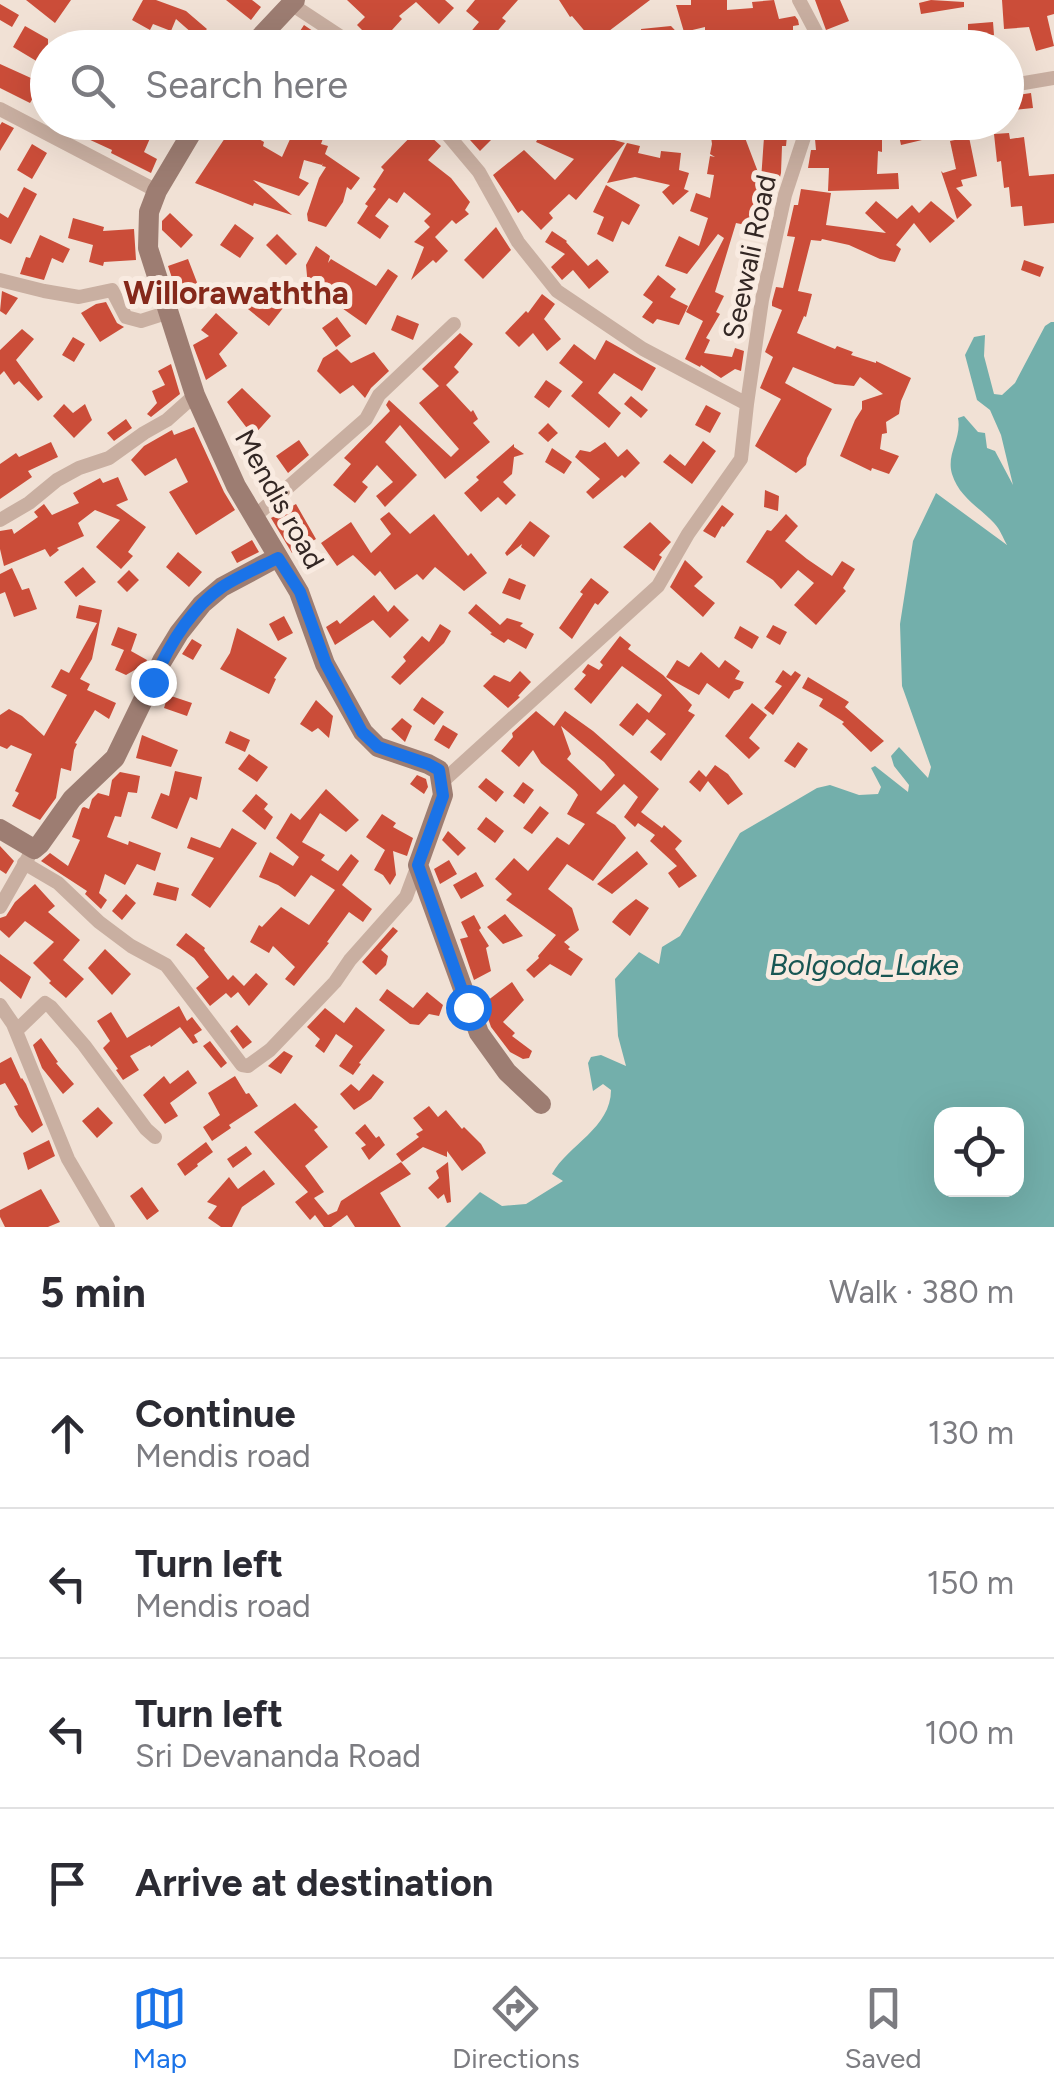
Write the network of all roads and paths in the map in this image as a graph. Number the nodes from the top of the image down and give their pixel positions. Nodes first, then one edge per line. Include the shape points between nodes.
1 (799, 0) edge
2 (292, 2) edge
3 (266, 30) edge
4 (332, 30) edge
5 (815, 30) edge
6 (1054, 78) edge
7 (1024, 83) edge
8 (0, 109) edge
9 (30, 125) edge
10 (59, 140) edge
11 (187, 140) edge
12 (452, 140) edge
13 (802, 140) edge
14 (157, 191) junction
15 (0, 280) edge
16 (169, 312) junction
17 (454, 324) dead end
18 (195, 395) junction
19 (748, 404) junction
20 (253, 518) junction
21 (0, 520) edge
22 (278, 558) junction
23 (442, 782) junction
24 (0, 828) edge
25 (29, 856) junction
26 (418, 865) junction
27 (0, 907) edge
28 (0, 1005) edge
29 (16, 1030) junction
30 (541, 1104) dead end
31 (155, 1137) dead end
32 (108, 1227) edge

1 - 5 street
2 - 3 street
2 - 4 street
6 - 7 street
8 - 9 street
10 - 14 street
11 - 14 street, Mendis road
12 - 19 street via 557,291 642,349
13 - 19 street, Seewali Road via 766,283
14 - 16 street, Mendis road via 148,248
15 - 16 street via 79,297 112,290 126,317 141,321
16 - 18 street, Mendis road
17 - 20 street via 379,395 366,418
18 - 20 street, Mendis road
18 - 21 street via 110,458 57,480
19 - 23 street, Seewali Road via 741,459 658,586
20 - 22 street, Mendis road
22 - 23 street, Mendis road via 300,592 326,664 362,732 378,747 439,770
22 - 25 street via 202,604 162,661 115,758 72,799
23 - 26 street
24 - 25 street
25 - 26 street via 99,922 166,965 242,1066 270,1050 335,982 406,897
25 - 27 street
26 - 30 street via 479,1034
28 - 29 street
29 - 31 street via 44,1003 51,1007
29 - 32 street via 68,1159

